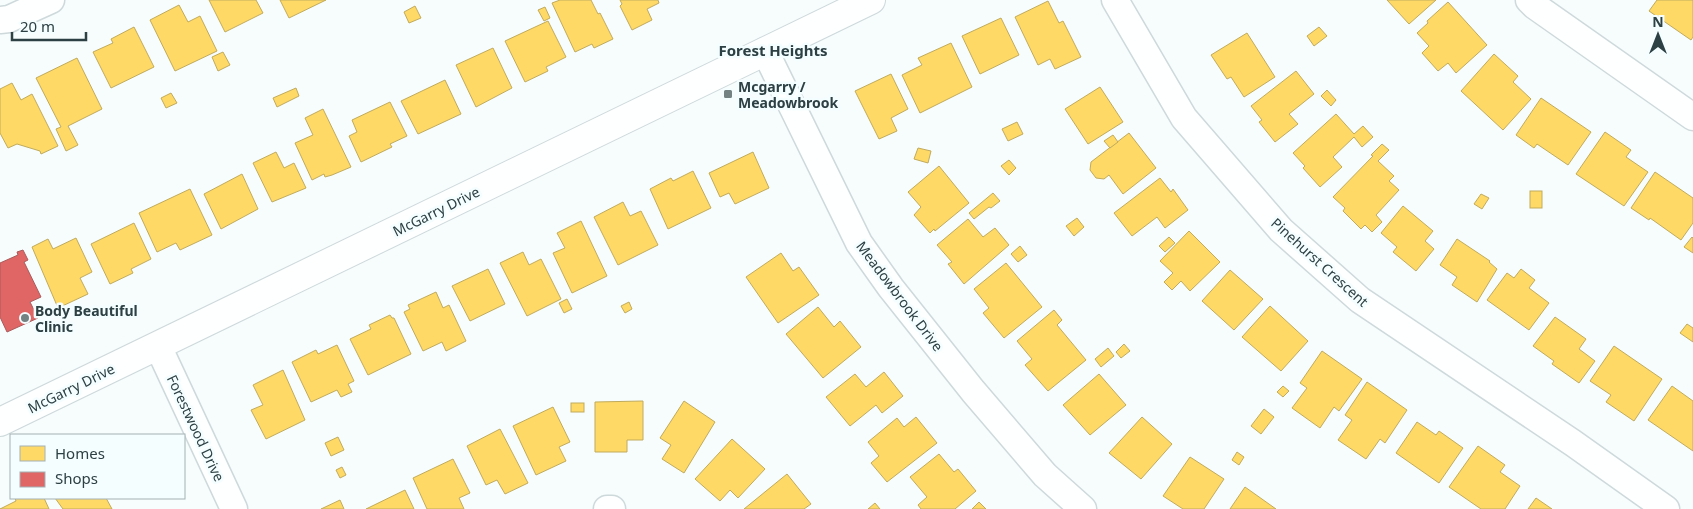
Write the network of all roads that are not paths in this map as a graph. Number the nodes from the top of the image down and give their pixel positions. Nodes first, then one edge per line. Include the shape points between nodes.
1 (51, 0) edge
2 (872, 0) edge
3 (1115, 0) edge
4 (1529, 0) edge
5 (0, 20) edge
6 (765, 51) junction
7 (1693, 117) edge
8 (158, 346) junction
9 (0, 422) edge
10 (234, 509) edge
11 (607, 509) edge
12 (612, 509) edge
13 (1082, 509) edge
14 (1666, 509) edge

1 - 5 street
2 - 6 street, McGarry Drive
3 - 14 street, Pinehurst Crescent via 1184,118 1281,230 1360,300
4 - 7 street
6 - 8 street, McGarry Drive
6 - 13 street, Meadowbrook Drive via 859,243 973,391 1045,475
8 - 9 street, McGarry Drive
8 - 10 street, Forestwood Drive
11 - 12 street

